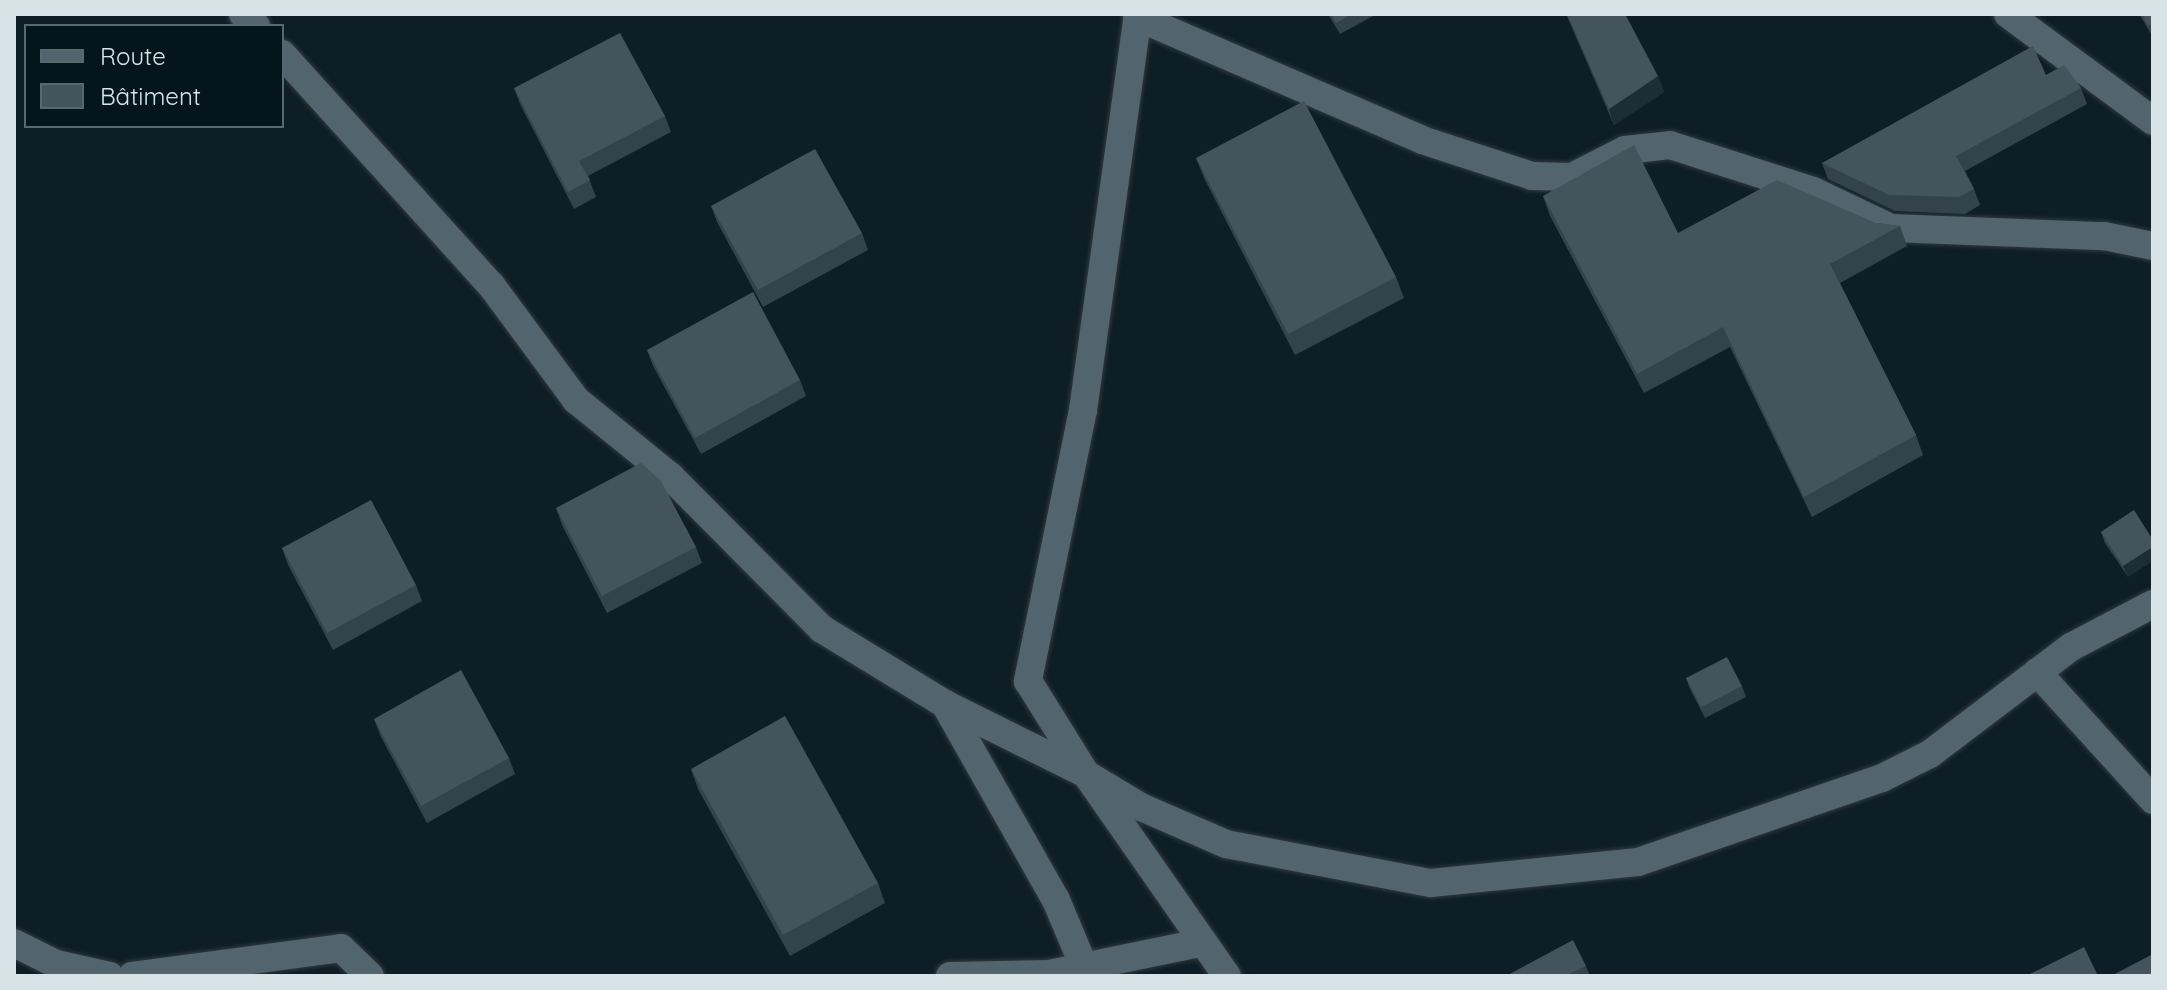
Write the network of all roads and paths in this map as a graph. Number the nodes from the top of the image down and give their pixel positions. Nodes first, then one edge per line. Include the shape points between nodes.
1 (2008, 14) edge
2 (1138, 15) edge
3 (284, 56) edge
4 (2153, 121) edge
5 (2153, 246) edge
6 (2153, 604) edge
7 (2037, 672) junction
8 (945, 704) junction
9 (1086, 774) junction
10 (2153, 800) edge
11 (14, 943) edge
12 (1200, 943) junction
13 (1087, 972) edge
14 (110, 976) edge
15 (132, 976) edge
16 (370, 976) edge
17 (950, 976) edge
18 (1227, 976) edge

1 - 4 street
2 - 5 street via 1422,140 1532,176 1572,177 1625,150 1670,145 1813,191 1891,228 2104,236
2 - 9 street via 1083,410 1028,681
3 - 8 street via 491,285 576,400 671,477 822,629
6 - 7 street
7 - 9 street via 1930,754 1882,778 1695,846 1541,876 1431,883 1239,847 1141,807
7 - 10 street
8 - 9 street
8 - 13 street
9 - 12 street
11 - 14 street via 56,964
12 - 13 street
12 - 18 street
13 - 17 street
15 - 16 street via 341,948

